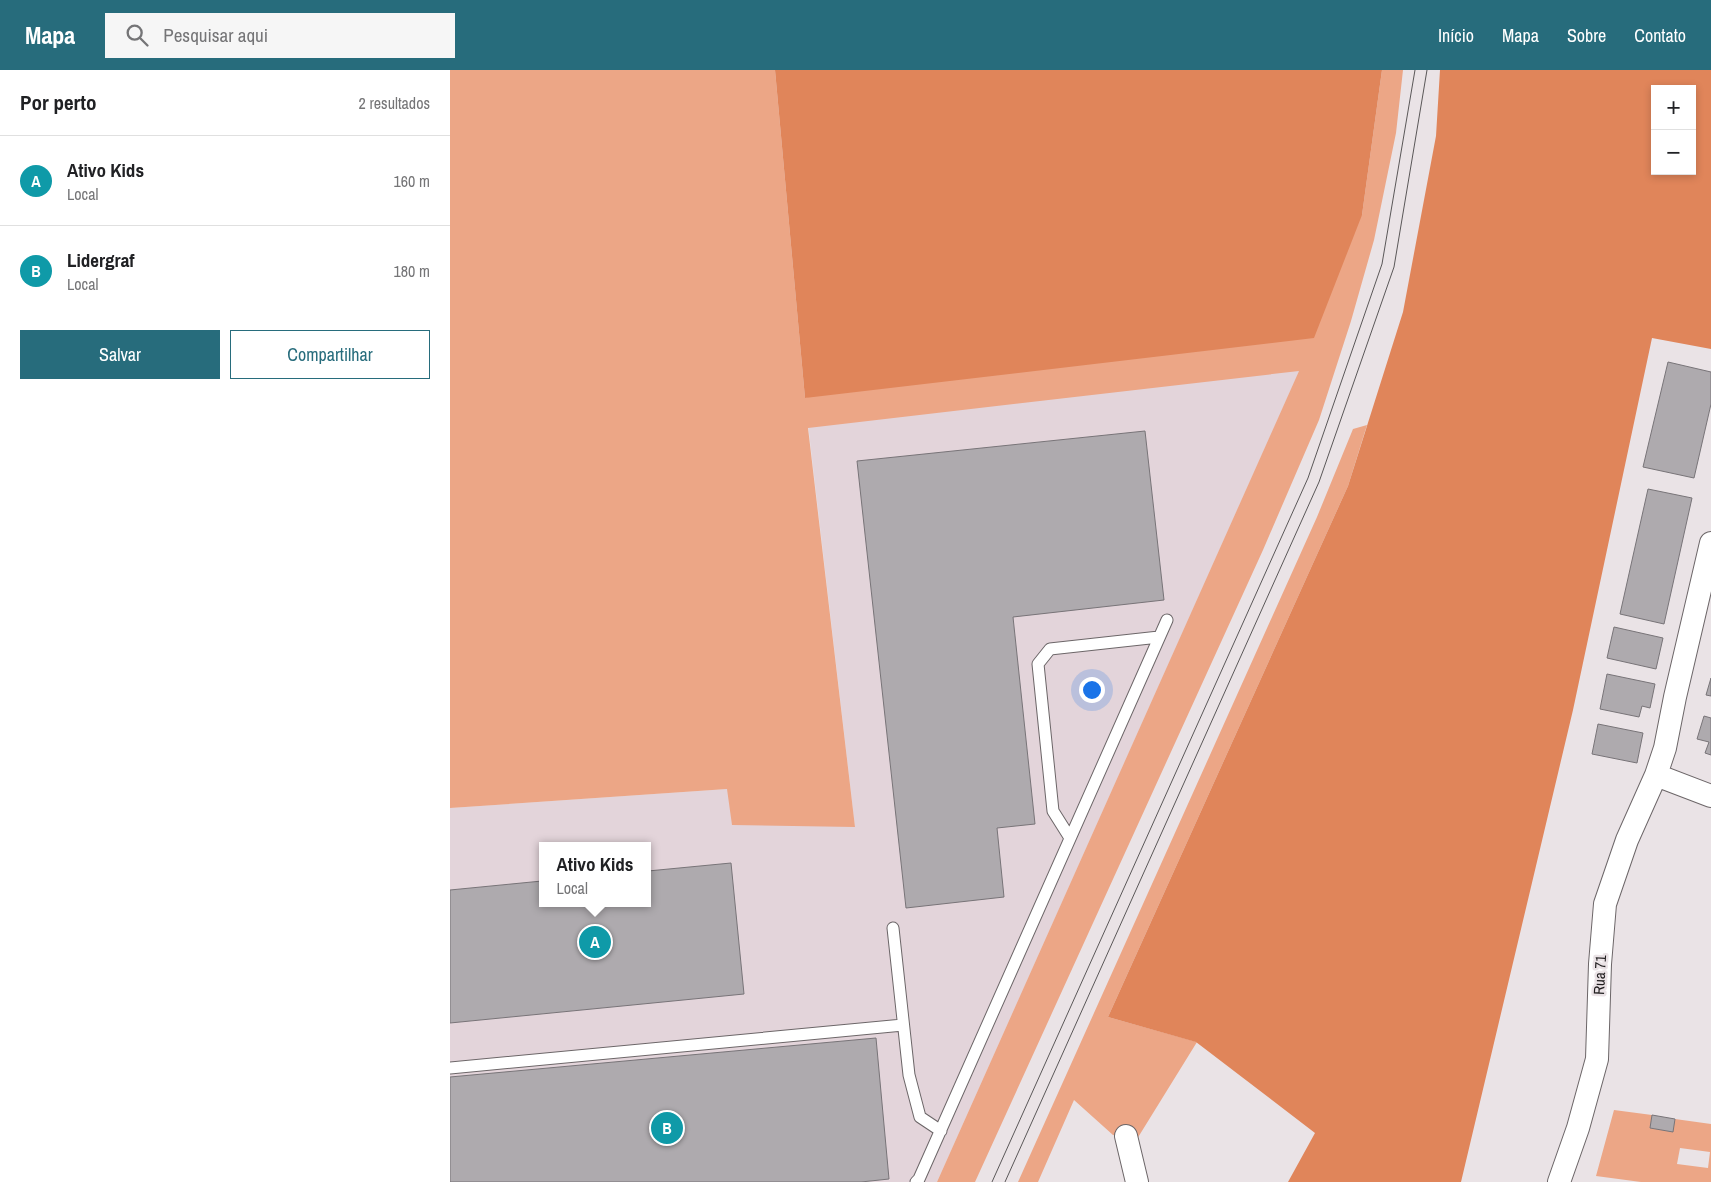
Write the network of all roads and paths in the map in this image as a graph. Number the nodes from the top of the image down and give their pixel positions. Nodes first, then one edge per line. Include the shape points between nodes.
1 (1711, 543) edge
2 (1167, 620) dead end
3 (1160, 637) junction
4 (1656, 775) junction
5 (1711, 796) edge
6 (1070, 838) junction
7 (893, 928) dead end
8 (903, 1025) junction
9 (450, 1068) edge
10 (941, 1130) junction
11 (1126, 1136) dead end
12 (1565, 1181) edge
13 (916, 1182) edge
14 (1137, 1182) edge

1 - 4 street, Rua 71 via 1665,748
2 - 3 lane
3 - 6 lane
3 - 6 lane via 1050,649 1038,664 1053,812
4 - 5 street
4 - 12 street, Rua 71 via 1627,840 1605,904 1597,1058
6 - 10 lane
7 - 8 lane
8 - 9 lane
8 - 10 lane via 909,1075 920,1117
10 - 13 lane
11 - 14 street

